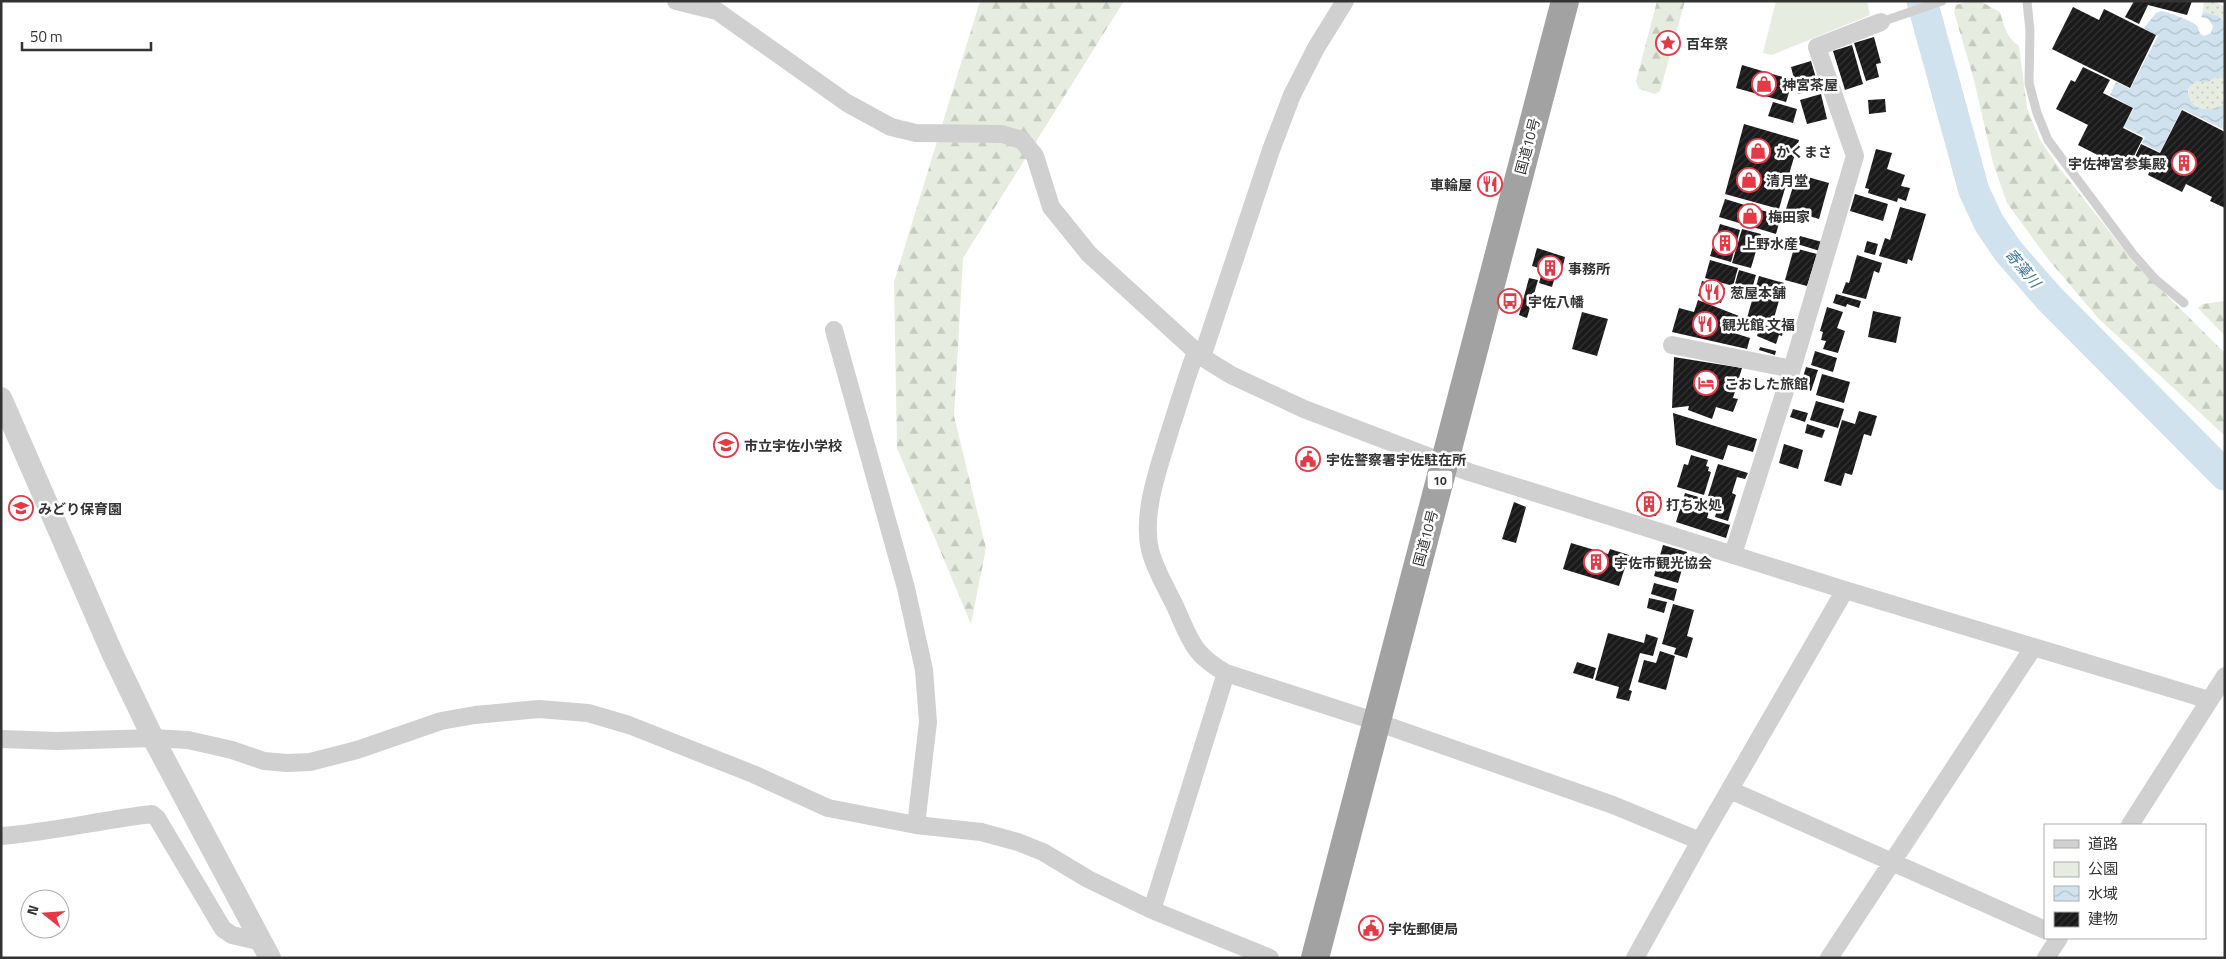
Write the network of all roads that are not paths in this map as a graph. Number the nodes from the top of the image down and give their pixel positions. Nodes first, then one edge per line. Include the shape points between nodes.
1 (676, 1) edge
2 (1344, 1) edge
3 (1565, 1) edge
4 (1942, 1) edge
5 (2027, 1) edge
6 (719, 6) edge
7 (1884, 21) joint
8 (2184, 303) dead end
9 (834, 330) dead end
10 (1672, 345) dead end
11 (1199, 354) junction
12 (1792, 369) junction
13 (1, 398) edge
14 (1444, 463) junction
15 (1733, 554) junction
16 (1845, 590) junction
17 (2033, 648) junction
18 (1226, 673) junction
19 (2225, 676) edge
20 (2209, 700) junction
21 (1377, 722) junction
22 (153, 738) junction
23 (1, 739) edge
24 (1730, 790) junction
25 (2131, 824) edge
26 (916, 825) junction
27 (1, 836) edge
28 (1700, 841) junction
29 (1890, 862) junction
30 (1152, 910) junction
31 (2044, 930) edge
32 (2058, 939) edge
33 (266, 950) edge
34 (1270, 958) edge
35 (1315, 958) edge
36 (1635, 958) edge
37 (1829, 958) edge
38 (2046, 958) edge

1 - 6 street
2 - 11 street via 1292,95
3 - 14 highway, 国道10号 / 10
4 - 7 lane
5 - 8 lane via 2029,83 2048,140 2133,254 2155,279
6 - 11 street via 846,103 876,121 916,133 1002,134 1022,140 1035,156 1055,214 1089,254
7 - 12 street via 1817,47 1855,156
9 - 26 street via 906,588 924,670 928,722
10 - 12 street
11 - 14 street via 1231,375 1304,409
11 - 18 street via 1156,478 1148,524 1150,548 1155,568 1188,639 1210,664
12 - 15 street
13 - 22 street via 85,594
14 - 15 street
14 - 21 highway, 国道10号 / 10
15 - 16 street
16 - 17 street
16 - 24 street
17 - 20 street
17 - 29 street
18 - 21 street
18 - 30 street
19 - 20 street
20 - 25 street
21 - 28 street via 1621,808
21 - 35 highway, 国道10号 / 10
22 - 23 street
22 - 26 street via 188,740 264,761 287,764 310,762 357,750 441,721 466,716 564,710 588,713 629,726 753,774 828,808
22 - 33 street
24 - 28 street
24 - 29 street
26 - 30 street via 981,832 1018,842
27 - 33 street via 152,814 223,929
28 - 36 street
29 - 31 street
29 - 37 street
30 - 34 street
32 - 38 street

